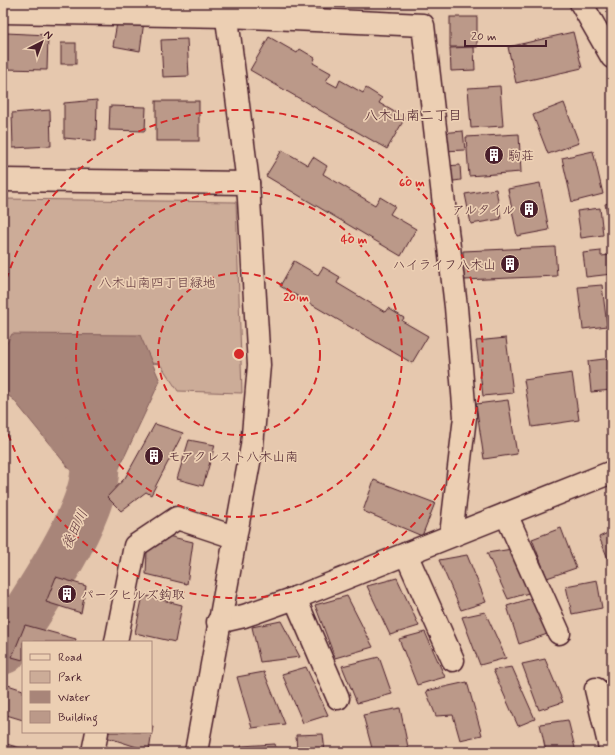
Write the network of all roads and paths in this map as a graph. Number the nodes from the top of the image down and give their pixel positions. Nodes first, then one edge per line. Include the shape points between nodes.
1 (582, 3) edge
2 (226, 9) edge
3 (3, 12) edge
4 (612, 57) edge
5 (3, 180) edge
6 (248, 183) junction
7 (612, 472) edge
8 (506, 514) junction
9 (451, 535) junction
10 (234, 537) junction
11 (406, 554) junction
12 (295, 598) junction
13 (218, 622) junction
14 (559, 633) dead end
15 (116, 641) edge
16 (453, 660) dead end
17 (596, 689) dead end
18 (338, 698) dead end
19 (97, 733) edge
20 (93, 752) edge
21 (196, 752) edge
22 (611, 752) edge

1 - 4 street
2 - 3 street
2 - 6 street
2 - 9 street via 423,25 456,307 465,418
5 - 6 street
6 - 10 street via 259,365 252,446
7 - 8 street
8 - 9 street
8 - 14 street
9 - 11 street
10 - 13 street
10 - 15 street via 177,518 136,546
11 - 12 street
11 - 16 street
12 - 13 street via 244,616
12 - 18 street
13 - 21 street
17 - 22 street
19 - 20 street

